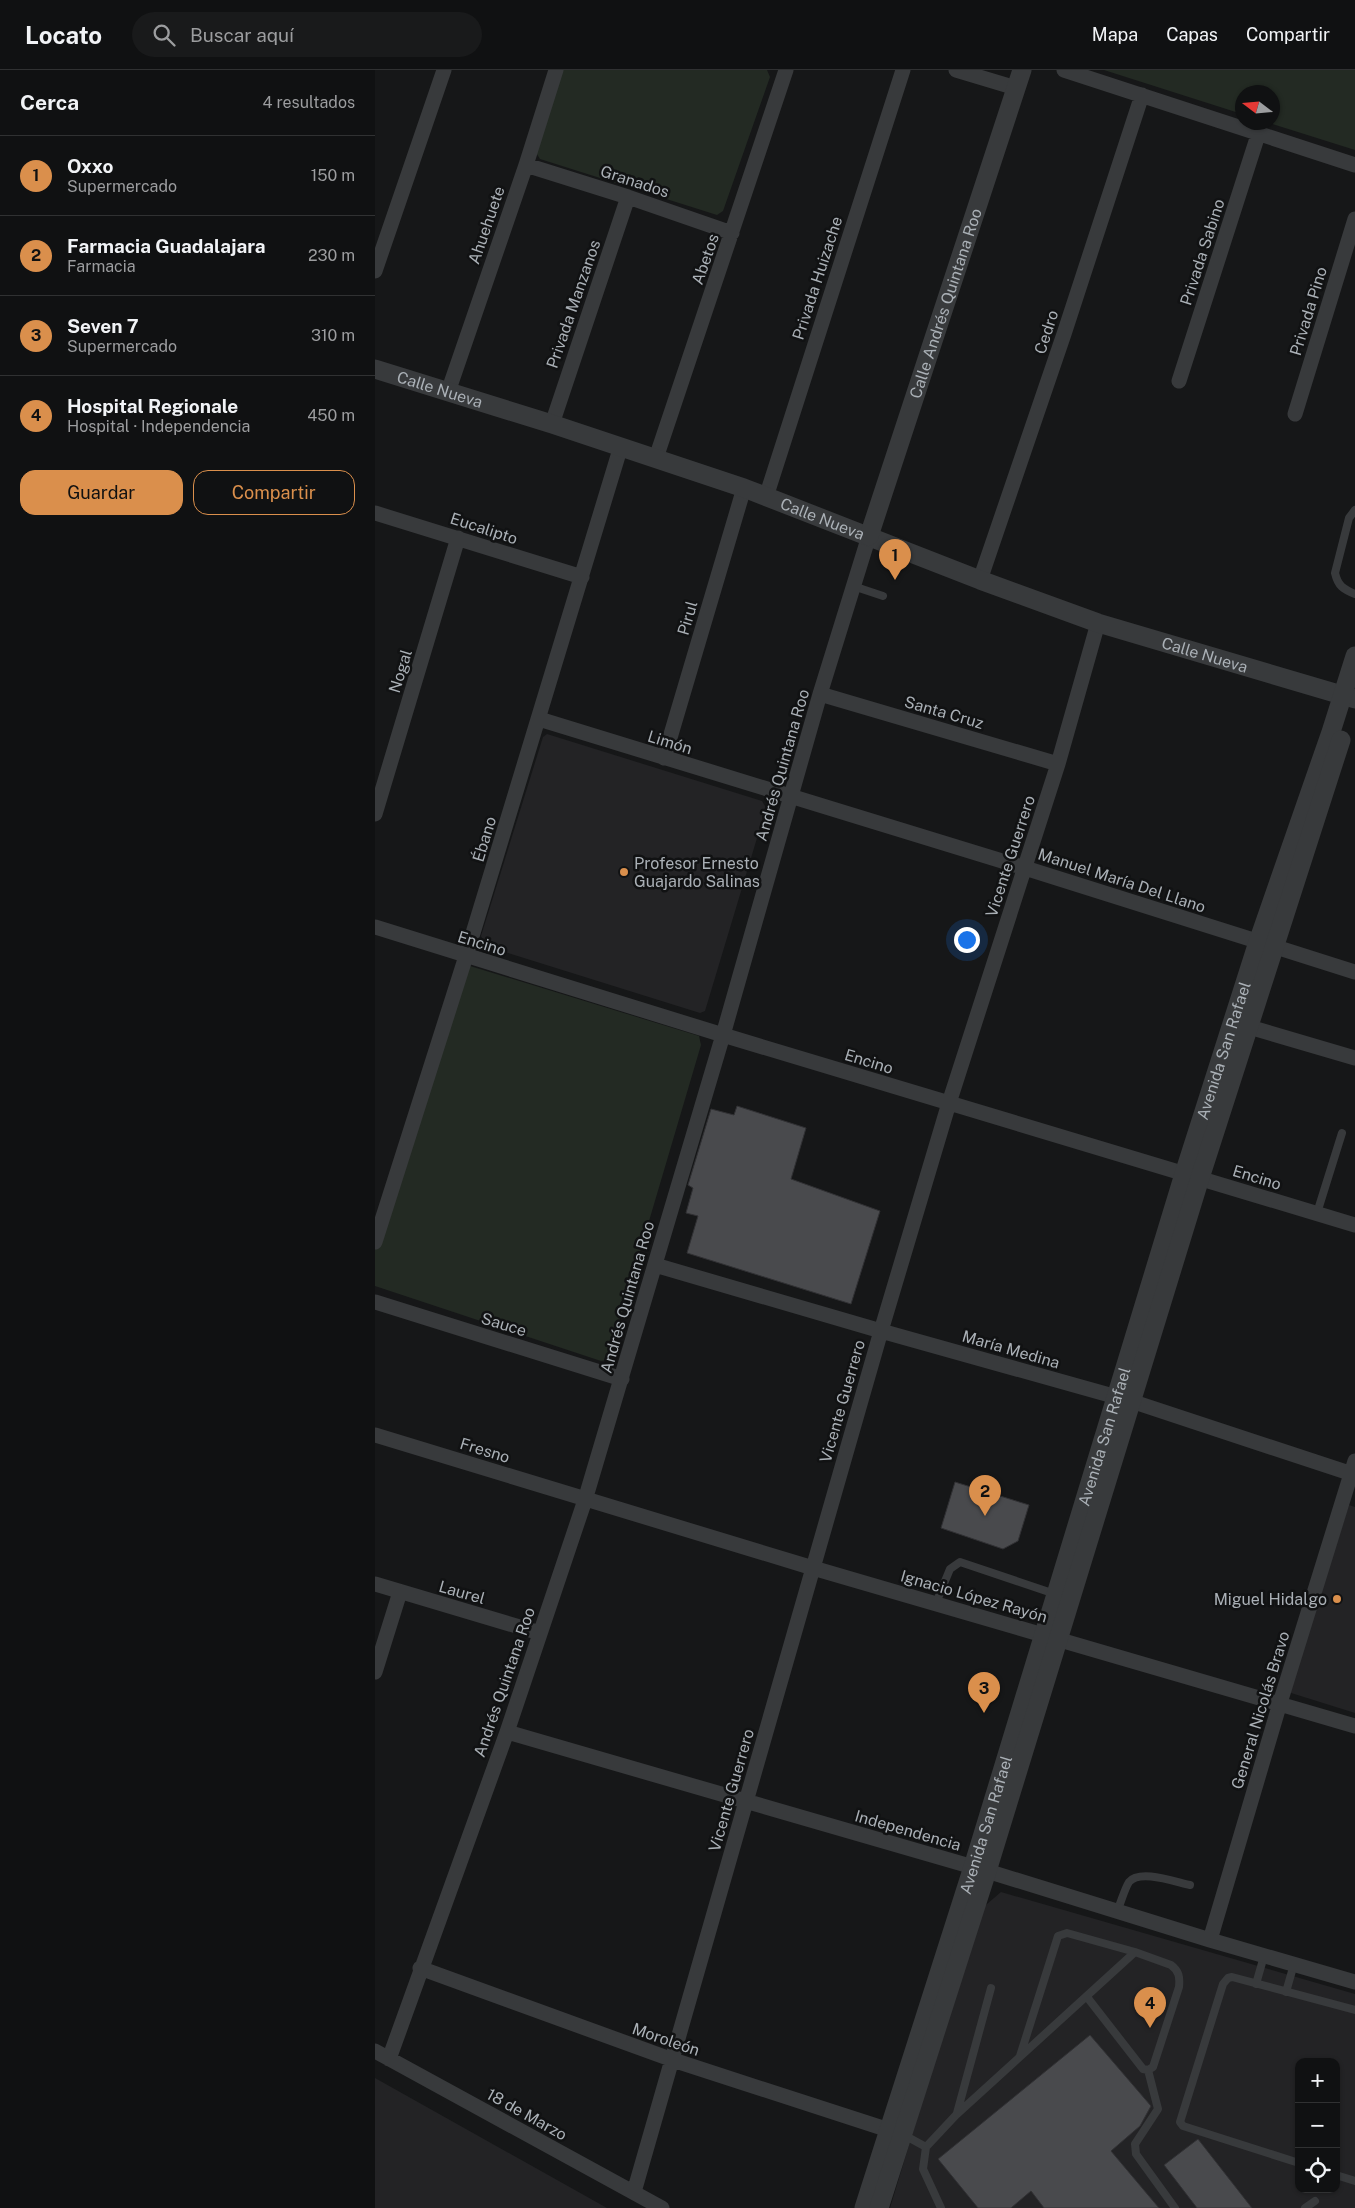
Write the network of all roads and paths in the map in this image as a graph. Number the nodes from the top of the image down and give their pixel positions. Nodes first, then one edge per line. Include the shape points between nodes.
1 (444, 70) edge
2 (556, 70) edge
3 (786, 70) edge
4 (903, 70) edge
5 (955, 70) edge
6 (1022, 70) edge
7 (1063, 70) edge
8 (1016, 88) junction
9 (1142, 95) junction
10 (1258, 135) junction
11 (526, 165) junction
12 (1355, 165) edge
13 (628, 196) junction
14 (1355, 218) edge
15 (732, 233) junction
16 (375, 271) edge
17 (375, 369) edge
18 (1179, 381) dead end
19 (448, 392) junction
20 (1295, 414) dead end
21 (551, 424) junction
22 (621, 446) junction
23 (656, 458) junction
24 (744, 488) junction
25 (766, 497) junction
26 (1355, 510) edge
27 (375, 512) edge
28 (869, 536) junction
29 (458, 538) junction
30 (582, 577) junction
31 (980, 580) junction
32 (853, 586) junction
33 (1355, 594) edge
34 (883, 596) dead end
35 (1098, 623) junction
36 (1353, 662) edge
37 (820, 694) junction
38 (1350, 698) edge
39 (539, 719) junction
40 (664, 758) junction
41 (1058, 764) junction
42 (791, 798) junction
43 (375, 814) edge
44 (1025, 868) junction
45 (375, 927) edge
46 (1266, 945) junction
47 (466, 956) junction
48 (1355, 972) edge
49 (1240, 1024) junction
50 (723, 1036) junction
51 (1355, 1058) edge
52 (949, 1103) junction
53 (1342, 1133) dead end
54 (1192, 1176) junction
55 (1317, 1213) junction
56 (1355, 1225) edge
57 (375, 1242) edge
58 (655, 1265) junction
59 (375, 1302) edge
60 (881, 1331) junction
61 (622, 1380) junction
62 (1124, 1399) junction
63 (375, 1435) edge
64 (1354, 1470) edge
65 (585, 1500) junction
66 (813, 1568) junction
67 (375, 1584) edge
68 (400, 1592) junction
69 (1063, 1596) junction
70 (936, 1604) junction
71 (540, 1633) junction
72 (1051, 1636) junction
73 (375, 1672) edge
74 (1280, 1703) junction
75 (1355, 1726) edge
76 (507, 1732) junction
77 (747, 1801) junction
78 (980, 1869) junction
79 (1189, 1885) dead end
80 (1117, 1911) junction
81 (1210, 1940) junction
82 (1135, 1952) junction
83 (1264, 1956) junction
84 (1294, 1964) junction
85 (420, 1968) junction
86 (1355, 1982) edge
87 (1256, 1984) junction
88 (991, 1988) dead end
89 (1286, 1992) junction
90 (1087, 1997) junction
91 (1355, 2010) edge
92 (375, 2051) edge
93 (1020, 2058) junction
94 (389, 2059) junction
95 (673, 2060) junction
96 (1148, 2070) junction
97 (957, 2115) junction
98 (896, 2133) junction
99 (927, 2147) junction
100 (1295, 2162) edge
101 (1340, 2176) edge
102 (1355, 2181) edge
103 (634, 2192) junction
104 (1315, 2201) dead end
105 (662, 2208) edge
106 (864, 2208) edge
107 (879, 2208) edge
108 (941, 2208) edge
109 (1175, 2208) edge
110 (1305, 2208) edge

1 - 16 street
2 - 11 street, Ahuehuete
3 - 15 street, Abetos
4 - 25 street, Privada Huizache
5 - 8 street
6 - 8 street, Calle Andrés Quintana Roo
7 - 9 street
8 - 28 street, Calle Andrés Quintana Roo
9 - 10 street
9 - 31 street, Cedro
10 - 12 street
10 - 18 street, Privada Sabino
11 - 13 street, Granados
11 - 19 street, Ahuehuete
13 - 15 street, Granados
13 - 21 street, Privada Manzanos
14 - 20 street, Privada Pino
15 - 23 street, Abetos
17 - 19 street, Calle Nueva
19 - 21 street, Calle Nueva
21 - 22 street, Calle Nueva
22 - 23 street, Calle Nueva
22 - 30 street, Ébano
23 - 24 street, Calle Nueva
24 - 25 street, Calle Nueva
24 - 40 street, Pirul
25 - 28 street, Calle Nueva
26 - 33 lane via 1349,518 1335,573 1342,589
27 - 29 street, Eucalipto
28 - 31 street, Calle Nueva
28 - 32 street, Andrés Quintana Roo
29 - 30 street, Eucalipto
29 - 43 street, Nogal
30 - 39 street, Ébano
31 - 35 street, Calle Nueva
32 - 34 lane
32 - 37 street, Andrés Quintana Roo
35 - 38 street, Calle Nueva
35 - 41 street, Vicente Guerrero
36 - 38 street, Avenida San Rafael
37 - 41 street, Santa Cruz
37 - 42 street, Andrés Quintana Roo
38 - 46 street, Avenida San Rafael
39 - 40 street, Limón
39 - 47 street, Ébano
40 - 42 street, Limón
41 - 44 street, Vicente Guerrero
42 - 44 street, Manuel María Del Llano
42 - 50 street, Andrés Quintana Roo
44 - 46 street, Manuel María Del Llano
44 - 52 street, Vicente Guerrero
45 - 47 street, Encino
46 - 48 street, Manuel María Del Llano
46 - 49 street, Avenida San Rafael
47 - 50 street, Encino
47 - 57 street, Ébano
49 - 51 street
49 - 54 street, Avenida San Rafael
50 - 52 street, Encino
50 - 58 street, Andrés Quintana Roo
52 - 54 street, Encino
52 - 60 street, Vicente Guerrero
53 - 55 lane
54 - 55 street, Encino
54 - 62 street, Avenida San Rafael
55 - 56 street, Encino
58 - 60 street, María Medina
58 - 61 street, Andrés Quintana Roo
59 - 61 street, Sauce
60 - 62 street, María Medina
60 - 66 street, Vicente Guerrero
61 - 65 street, Andrés Quintana Roo
62 - 64 street, María Medina
62 - 69 street, Avenida San Rafael
63 - 65 street, Fresno
64 - 74 street, General Nicolás Bravo
65 - 66 street, Ignacio López Rayón
65 - 71 street, Andrés Quintana Roo
66 - 70 street, Ignacio López Rayón
66 - 77 street, Vicente Guerrero
67 - 68 street, Laurel
68 - 71 street, Laurel
68 - 73 street
69 - 70 lane via 960,1562 951,1569
69 - 72 street, Avenida San Rafael
70 - 72 street, Ignacio López Rayón
71 - 76 street, Andrés Quintana Roo
72 - 74 street, Ignacio López Rayón
72 - 78 street, Avenida San Rafael
74 - 75 street, Ignacio López Rayón
74 - 81 street, General Nicolás Bravo
76 - 77 street, Independencia
76 - 85 street, Andrés Quintana Roo
77 - 78 street, Independencia
77 - 95 street, Vicente Guerrero
78 - 80 street, Independencia
78 - 98 street, Avenida San Rafael
79 - 80 lane via 1144,1875 1135,1877
80 - 81 street, Independencia
81 - 83 street, Independencia
82 - 90 lane
82 - 93 lane via 1067,1934 1058,1936
82 - 96 lane via 1171,1965 1179,1977 1179,1987 1153,2067
83 - 84 street, Independencia
83 - 87 lane
84 - 86 street, Independencia
84 - 89 lane
85 - 94 street, Andrés Quintana Roo
85 - 95 street, Moroleón
87 - 89 lane
87 - 100 lane via 1232,1977 1223,1984 1180,2122 1183,2126
88 - 97 lane
89 - 91 lane
90 - 93 lane
90 - 96 lane via 1143,2069
92 - 94 street, 18 de Marzo
93 - 97 lane
94 - 103 street, 18 de Marzo
95 - 98 street, Moroleón
95 - 103 street, Vicente Guerrero
96 - 109 lane via 1158,2109 1135,2144 1136,2154
97 - 99 lane
98 - 99 lane
98 - 106 street, Avenida San Rafael
98 - 107 street, Avenida San Rafael
99 - 108 lane via 923,2169
101 - 102 lane
103 - 105 street, 18 de Marzo
104 - 110 lane

